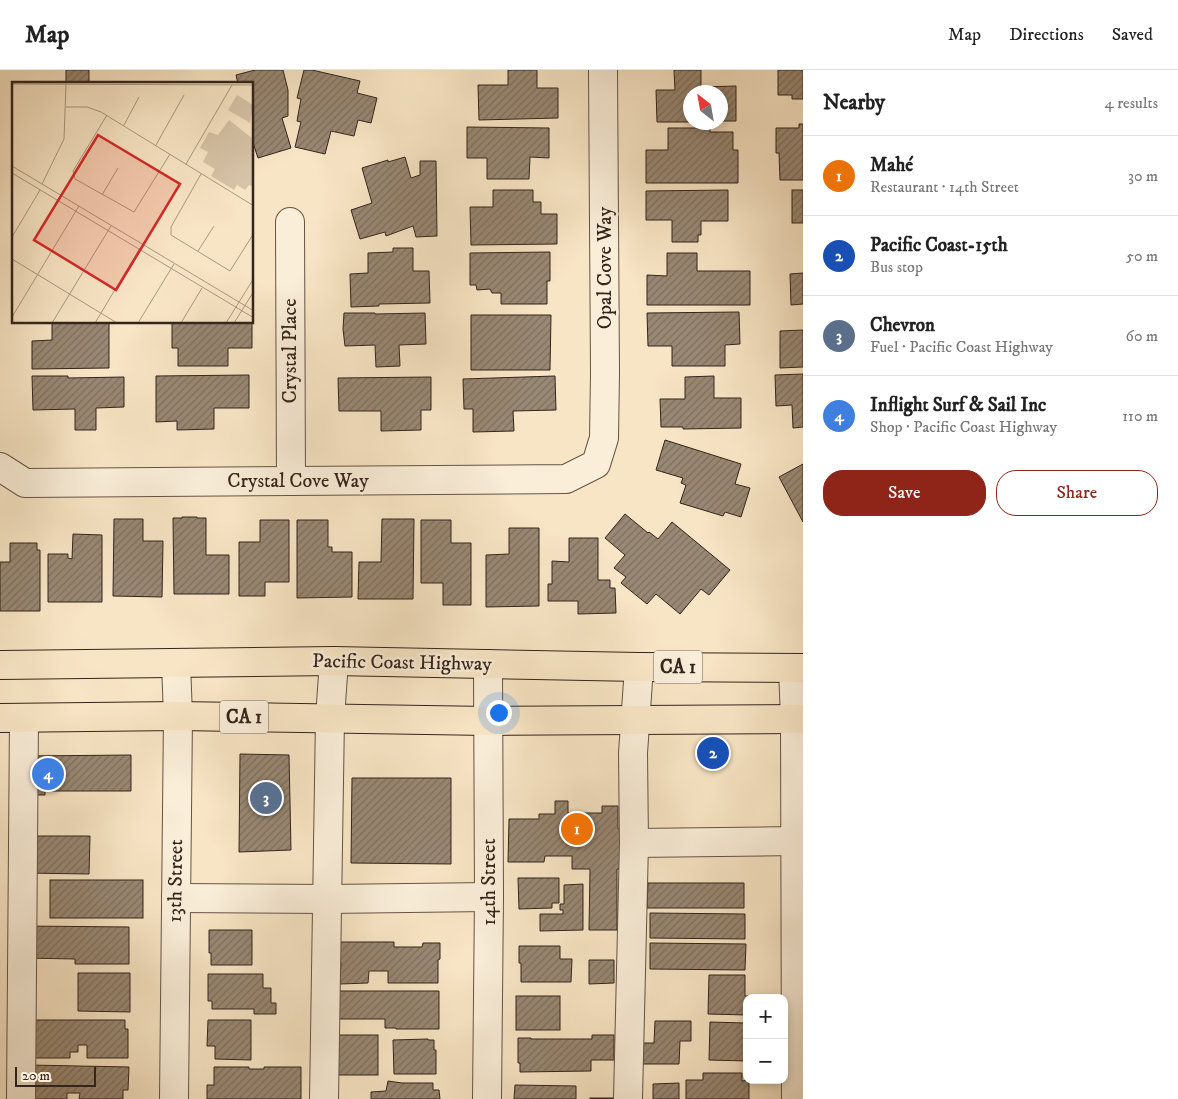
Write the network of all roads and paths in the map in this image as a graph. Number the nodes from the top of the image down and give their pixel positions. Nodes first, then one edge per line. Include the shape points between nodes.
1 (603, 70) edge
2 (290, 222) dead end
3 (596, 464) joint
4 (0, 467) edge
5 (291, 481) junction
6 (334, 661) junction
7 (176, 663) junction
8 (488, 664) junction
9 (0, 665) edge
10 (639, 667) junction
11 (798, 668) edge
12 (178, 716) junction
13 (12, 718) edge
14 (330, 718) junction
15 (799, 719) edge
16 (636, 720) junction
17 (488, 721) junction
18 (795, 841) junction
19 (634, 843) junction
20 (489, 897) junction
21 (176, 898) junction
22 (327, 899) junction
23 (21, 1099) edge
24 (174, 1099) edge
25 (324, 1099) edge
26 (487, 1099) edge
27 (628, 1099) edge
28 (796, 1099) edge

1 - 3 street, Opal Cove Way via 605,382 604,438
2 - 5 street, Crystal Place
3 - 5 street, Crystal Cove Way via 566,479
4 - 5 street, Crystal Cove Way via 25,483
6 - 7 highway, Pacific Coast Highway / CA 1
6 - 8 highway, Pacific Coast Highway / CA 1
6 - 14 street
7 - 9 highway, Pacific Coast Highway / CA 1
7 - 12 street, 13th Street
8 - 10 highway, Pacific Coast Highway / CA 1
8 - 17 street, 14th Street
10 - 11 highway, Pacific Coast Highway / CA 1
10 - 16 street
11 - 15 street
12 - 13 highway, CA 1
12 - 14 highway, CA 1
12 - 21 street, 13th Street
13 - 23 street
14 - 17 highway, CA 1
14 - 22 street
15 - 16 highway, CA 1
15 - 18 street
16 - 17 highway, CA 1
16 - 19 street
17 - 20 street, 14th Street
18 - 19 street
18 - 28 street
19 - 27 street
20 - 22 street
20 - 26 street, 14th Street
21 - 22 street
21 - 24 street, 13th Street
22 - 25 street

